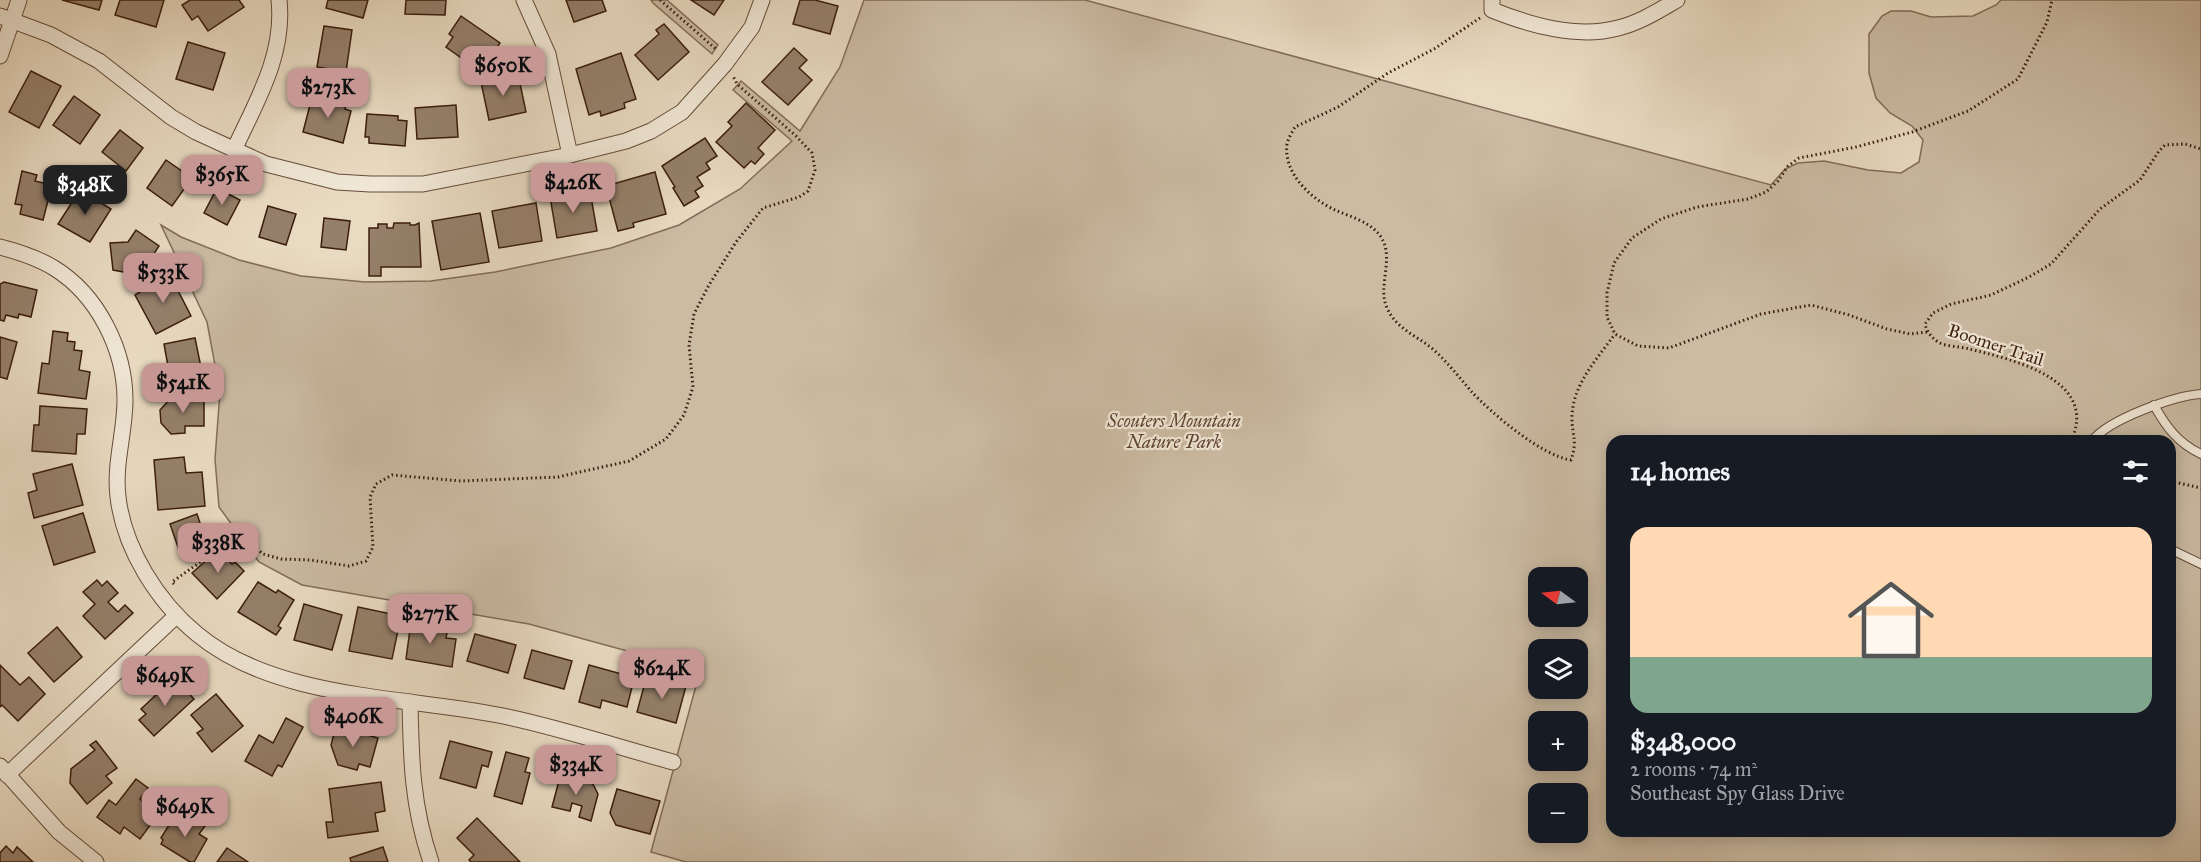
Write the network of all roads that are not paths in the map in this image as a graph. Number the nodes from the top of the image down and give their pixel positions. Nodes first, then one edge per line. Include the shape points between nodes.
1 (19, 0) edge
2 (279, 0) edge
3 (524, 0) edge
4 (762, 0) edge
5 (1677, 0) edge
6 (1492, 5) edge
7 (6, 18) edge
8 (0, 56) edge
9 (234, 150) junction
10 (570, 155) junction
11 (0, 247) edge
12 (2201, 394) edge
13 (2154, 405) junction
14 (2100, 435) edge
15 (2174, 435) edge
16 (2176, 438) edge
17 (2201, 454) edge
18 (2176, 552) edge
19 (2201, 564) edge
20 (176, 616) junction
21 (410, 702) junction
22 (673, 762) dead end
23 (4, 770) edge
24 (96, 862) edge
25 (431, 862) edge

1 - 7 street
2 - 9 street via 281,14 270,73
3 - 10 street via 548,54
4 - 10 street via 752,27 682,112 626,141
5 - 6 street via 1649,17 1618,28 1587,32 1510,17
7 - 8 street
7 - 9 street via 51,35 99,62 171,117
9 - 10 street via 302,174 370,184 423,184
11 - 20 street via 55,269 82,292 114,341 123,374 125,402 117,465 123,523 133,547
12 - 13 lane
13 - 14 lane
13 - 15 lane
16 - 17 lane
18 - 19 lane
20 - 21 street via 226,654 272,676
20 - 23 street
21 - 22 street via 509,717
21 - 25 street via 413,792
23 - 24 street via 59,832

